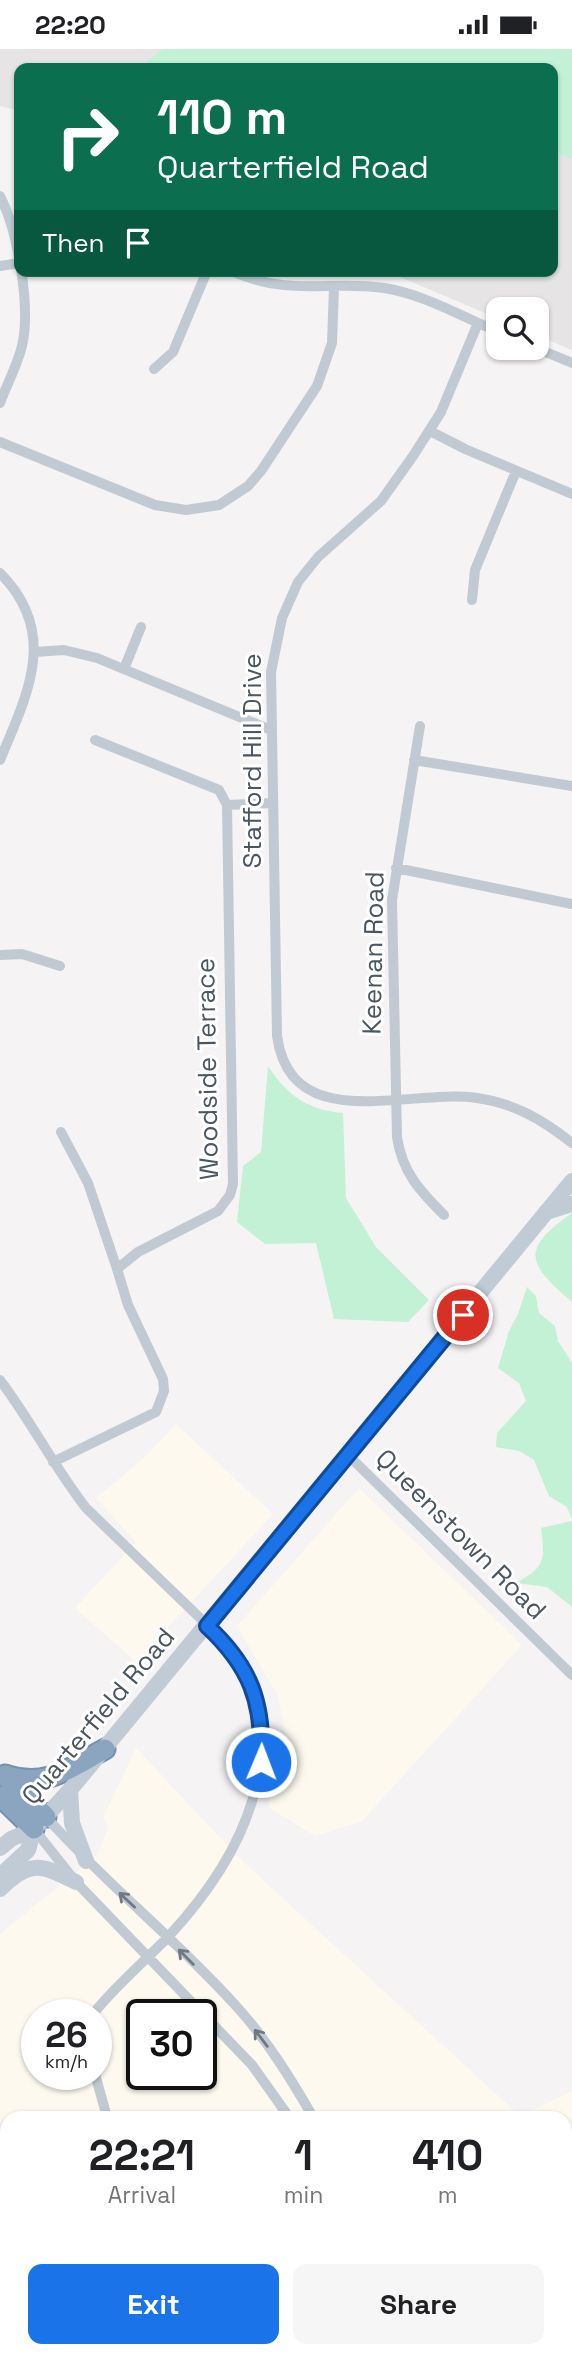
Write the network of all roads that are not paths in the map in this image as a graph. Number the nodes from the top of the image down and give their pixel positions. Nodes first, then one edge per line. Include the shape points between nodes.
1 (0, 197) edge
2 (14, 242) edge
3 (19, 277) edge
4 (204, 277) edge
5 (246, 277) edge
6 (334, 288) junction
7 (478, 323) junction
8 (486, 326) edge
9 (549, 353) edge
10 (572, 363) edge
11 (154, 369) dead end
12 (0, 403) edge
13 (430, 431) junction
14 (0, 442) edge
15 (516, 471) junction
16 (572, 494) edge
17 (0, 573) edge
18 (472, 600) dead end
19 (141, 627) dead end
20 (35, 652) junction
21 (124, 669) junction
22 (419, 726) dead end
23 (271, 730) junction
24 (95, 740) dead end
25 (0, 760) edge
26 (414, 760) junction
27 (572, 786) edge
28 (273, 803) junction
29 (227, 805) junction
30 (396, 868) junction
31 (572, 904) edge
32 (0, 955) edge
33 (60, 966) dead end
34 (396, 1099) junction
35 (61, 1132) dead end
36 (572, 1143) edge
37 (572, 1181) edge
38 (572, 1204) edge
39 (546, 1212) junction
40 (444, 1215) dead end
41 (117, 1269) junction
42 (0, 1380) edge
43 (348, 1455) junction
44 (53, 1462) junction
45 (207, 1626) junction
46 (572, 1675) edge
47 (105, 1749) junction
48 (2, 1773) edge
49 (70, 1790) junction
50 (0, 1796) edge
51 (40, 1823) junction
52 (0, 1849) edge
53 (86, 1861) junction
54 (0, 1877) edge
55 (76, 1882) junction
56 (0, 1889) edge
57 (167, 1938) junction
58 (148, 1956) junction
59 (107, 1999) edge
60 (99, 2090) edge
61 (105, 2111) edge
62 (285, 2111) edge
63 (309, 2111) edge

1 - 2 street
3 - 12 street via 24,331
4 - 11 street via 173,352
5 - 6 street via 288,288
6 - 7 street via 400,291
6 - 14 street via 332,343 317,386 261,471 219,505 186,510 155,505
7 - 8 street
7 - 13 street, Stafford Hill Drive
9 - 10 street
13 - 15 street
13 - 23 street, Stafford Hill Drive via 381,501 318,558 290,596 274,645
15 - 16 street
15 - 18 street via 475,570
17 - 20 street via 22,603
19 - 21 street
20 - 21 street via 81,653
20 - 25 street via 30,685
21 - 23 street
22 - 26 street, Keenan Road
23 - 28 street, Stafford Hill Drive
24 - 29 street via 219,790
26 - 27 street
26 - 30 street, Keenan Road
28 - 29 street
28 - 34 street, Stafford Hill Drive via 277,1036 286,1066 306,1088 336,1100
29 - 41 street, Woodside Terrace via 233,1184 218,1211 138,1252
30 - 31 street
30 - 34 street, Keenan Road via 392,924
32 - 33 street via 22,954
34 - 36 street via 474,1097 497,1102 549,1125
34 - 40 street, Keenan Road via 403,1166
35 - 41 street via 88,1183
37 - 39 main road, Quarterfield Road
38 - 39 main road
39 - 43 main road, Quarterfield Road
41 - 44 street via 128,1305 163,1379 162,1402 156,1412
42 - 44 street
43 - 45 main road, Quarterfield Road
43 - 46 street, Queenstown Road
44 - 45 street via 86,1508
45 - 47 main road, Quarterfield Road
45 - 57 street via 245,1669 258,1704 261,1762 243,1828 220,1869
47 - 48 highway via 46,1779 24,1782
47 - 49 main road, Quarterfield Road
48 - 51 highway
49 - 51 main road, Quarterfield Road
49 - 53 main road via 72,1823
50 - 51 highway
51 - 52 main road, Quarterfield Road
51 - 53 street
51 - 54 main road, Quarterfield Road via 28,1850
51 - 55 street
57 -> 53 street
55 - 56 main road via 39,1867 20,1871
55 - 58 street
57 - 58 street
63 -> 57 street via 238,2008
58 - 59 street
58 - 62 street via 252,2065
60 - 61 street

